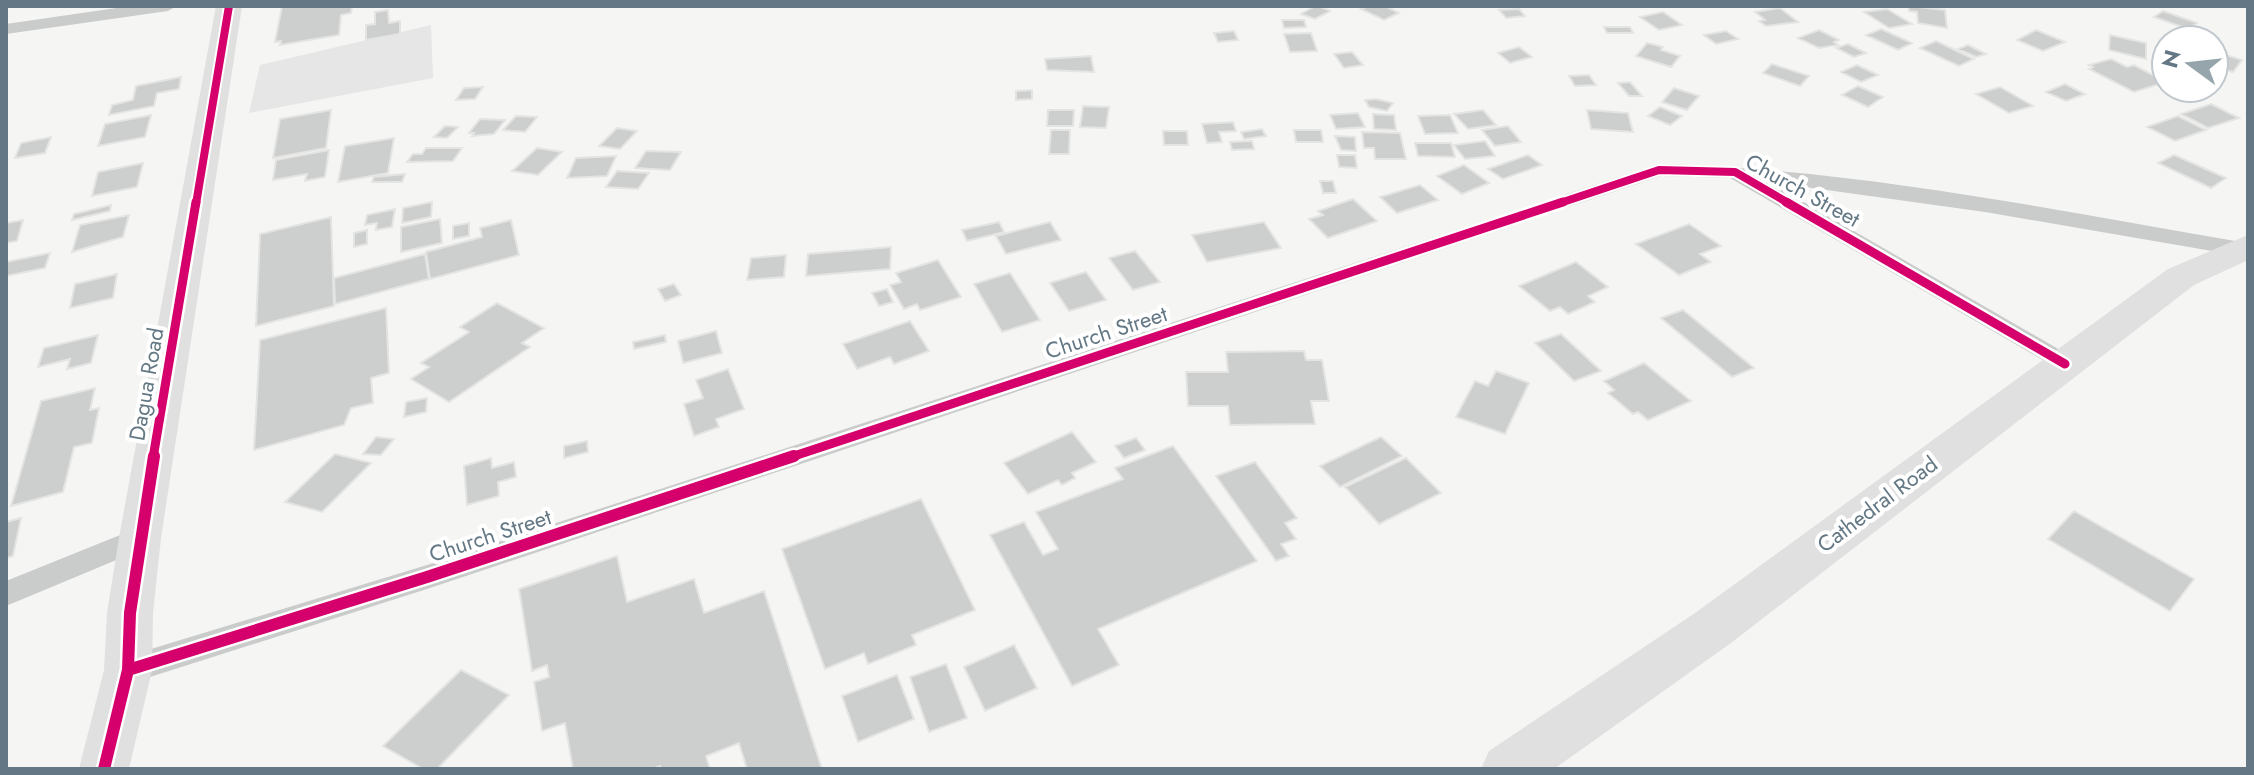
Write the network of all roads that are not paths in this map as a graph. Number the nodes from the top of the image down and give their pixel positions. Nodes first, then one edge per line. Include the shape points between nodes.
1 (168, 6) edge
2 (229, 6) edge
3 (6, 29) edge
4 (1735, 172) junction
5 (2244, 247) edge
6 (2065, 364) junction
7 (140, 538) junction
8 (6, 594) edge
9 (128, 670) junction
10 (104, 769) edge
11 (1509, 769) edge

1 - 3 street
2 - 7 street, Dagua Road
4 - 5 street
4 - 6 street, Church Street
4 - 9 street, Church Street via 1659,170 442,572
5 - 6 main road, Cathedral Road via 2181,277
6 - 11 main road, Cathedral Road via 1713,628
7 - 8 street
7 - 9 street, Dagua Road
9 - 10 street, Dagua Road

